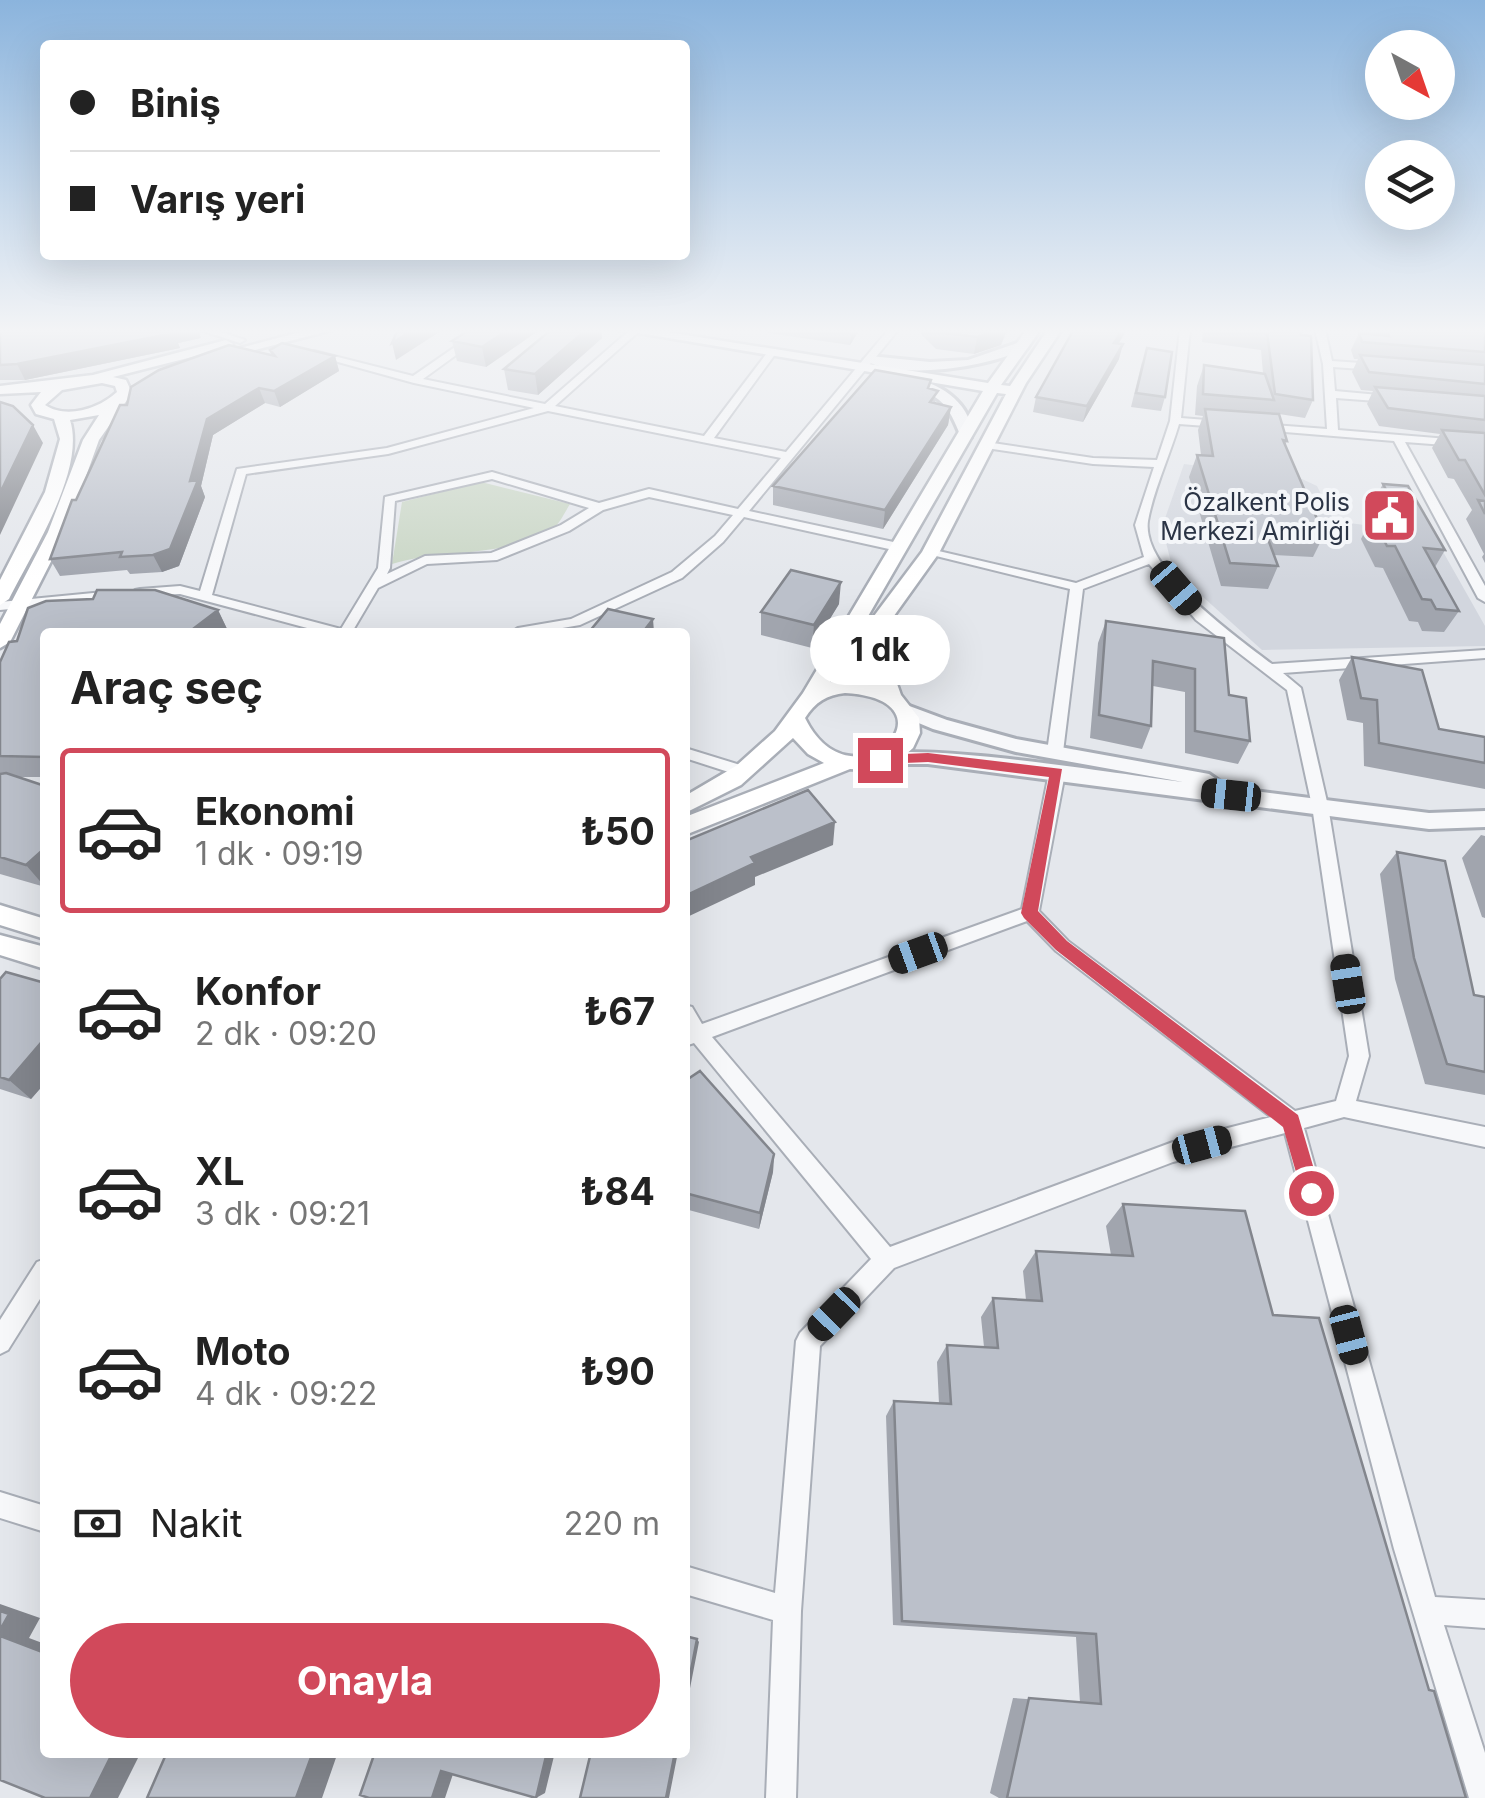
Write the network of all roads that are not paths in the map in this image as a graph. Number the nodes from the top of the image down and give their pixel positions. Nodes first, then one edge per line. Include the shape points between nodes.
1 (51, 413) edge
2 (79, 413) edge
3 (107, 413) edge
4 (528, 413) edge
5 (571, 413) edge
6 (726, 413) edge
7 (826, 413) edge
8 (961, 413) edge
9 (979, 413) edge
10 (1003, 413) edge
11 (1184, 413) edge
12 (1331, 413) edge
13 (61, 416) junction
14 (1184, 422) junction
15 (1228, 424) edge
16 (1245, 426) edge
17 (1333, 432) junction
18 (966, 434) junction
19 (1397, 438) junction
20 (706, 440) junction
21 (986, 445) junction
22 (1485, 446) edge
23 (789, 456) junction
24 (1161, 464) junction
25 (599, 507) junction
26 (741, 512) junction
27 (898, 547) junction
28 (930, 553) junction
29 (1151, 559) junction
30 (373, 586) junction
31 (1077, 587) junction
32 (205, 597) junction
33 (1485, 598) edge
34 (0, 602) edge
35 (20, 604) junction
36 (321, 628) edge
37 (348, 628) edge
38 (549, 628) edge
39 (0, 642) edge
40 (1485, 654) edge
41 (1269, 669) junction
42 (810, 698) junction
43 (898, 704) junction
44 (796, 720) junction
45 (690, 755) edge
46 (880, 760) junction
47 (847, 762) junction
48 (1056, 762) junction
49 (744, 772) junction
50 (690, 802) edge
51 (1310, 804) junction
52 (1485, 819) edge
53 (690, 824) edge
54 (1030, 913) junction
55 (0, 915) edge
56 (40, 927) edge
57 (4, 951) edge
58 (40, 957) edge
59 (691, 1036) edge
60 (1344, 1108) junction
61 (1292, 1122) junction
62 (1485, 1137) edge
63 (886, 1260) junction
64 (40, 1276) edge
65 (6, 1315) edge
66 (0, 1342) edge
67 (0, 1505) edge
68 (40, 1517) edge
69 (690, 1582) edge
70 (1429, 1610) junction
71 (787, 1611) junction
72 (1485, 1614) edge
73 (781, 1798) edge
74 (1484, 1798) edge

1 - 13 main road
2 - 13 main road
3 - 35 main road
4 - 32 street via 388,451 242,471
5 - 20 street
6 - 20 street
7 - 23 street
8 - 18 street
9 - 18 main road
10 - 21 main road
11 - 14 street
12 - 17 street
13 - 34 main road via 68,439 54,492
14 - 15 street
14 - 24 street
16 - 17 street
17 - 19 street
18 - 27 main road
19 - 22 street
19 - 33 street
20 - 23 street
21 - 24 street via 1093,462
21 - 28 main road
23 - 26 street
24 - 29 street via 1141,524
25 - 26 street via 649,493
25 - 30 street via 493,556 425,560
25 - 30 street via 492,475 389,499 384,568
26 - 27 street
26 - 38 street via 677,576
27 - 42 main road
28 - 31 street
28 - 43 main road via 880,620 873,645
29 - 31 street
29 - 41 street via 1201,617
30 - 37 street
31 - 48 street
32 - 35 street via 180,590
32 - 36 street
34 - 35 street
35 - 39 main road
40 - 41 street
41 - 51 street via 1294,688
42 - 43 main road via 859,687
42 - 44 main road
43 - 46 main road via 908,738
43 - 48 street
44 - 47 main road via 804,742
44 - 49 main road
45 - 49 street
46 - 47 main road
46 - 48 street
47 - 53 main road
48 - 51 street
48 - 54 street
49 - 50 main road
51 - 52 street via 1429,821
51 - 60 street via 1359,1056
54 - 59 street
54 - 61 street via 1062,946
55 - 56 main road
57 - 58 main road
59 - 63 street
60 - 61 street
60 - 62 street
61 - 63 street via 1173,1152
61 - 70 street
63 - 71 street via 808,1341
64 - 65 street
65 - 66 street
67 - 68 street
69 - 71 street
70 - 72 street
70 - 74 street
71 - 73 street

